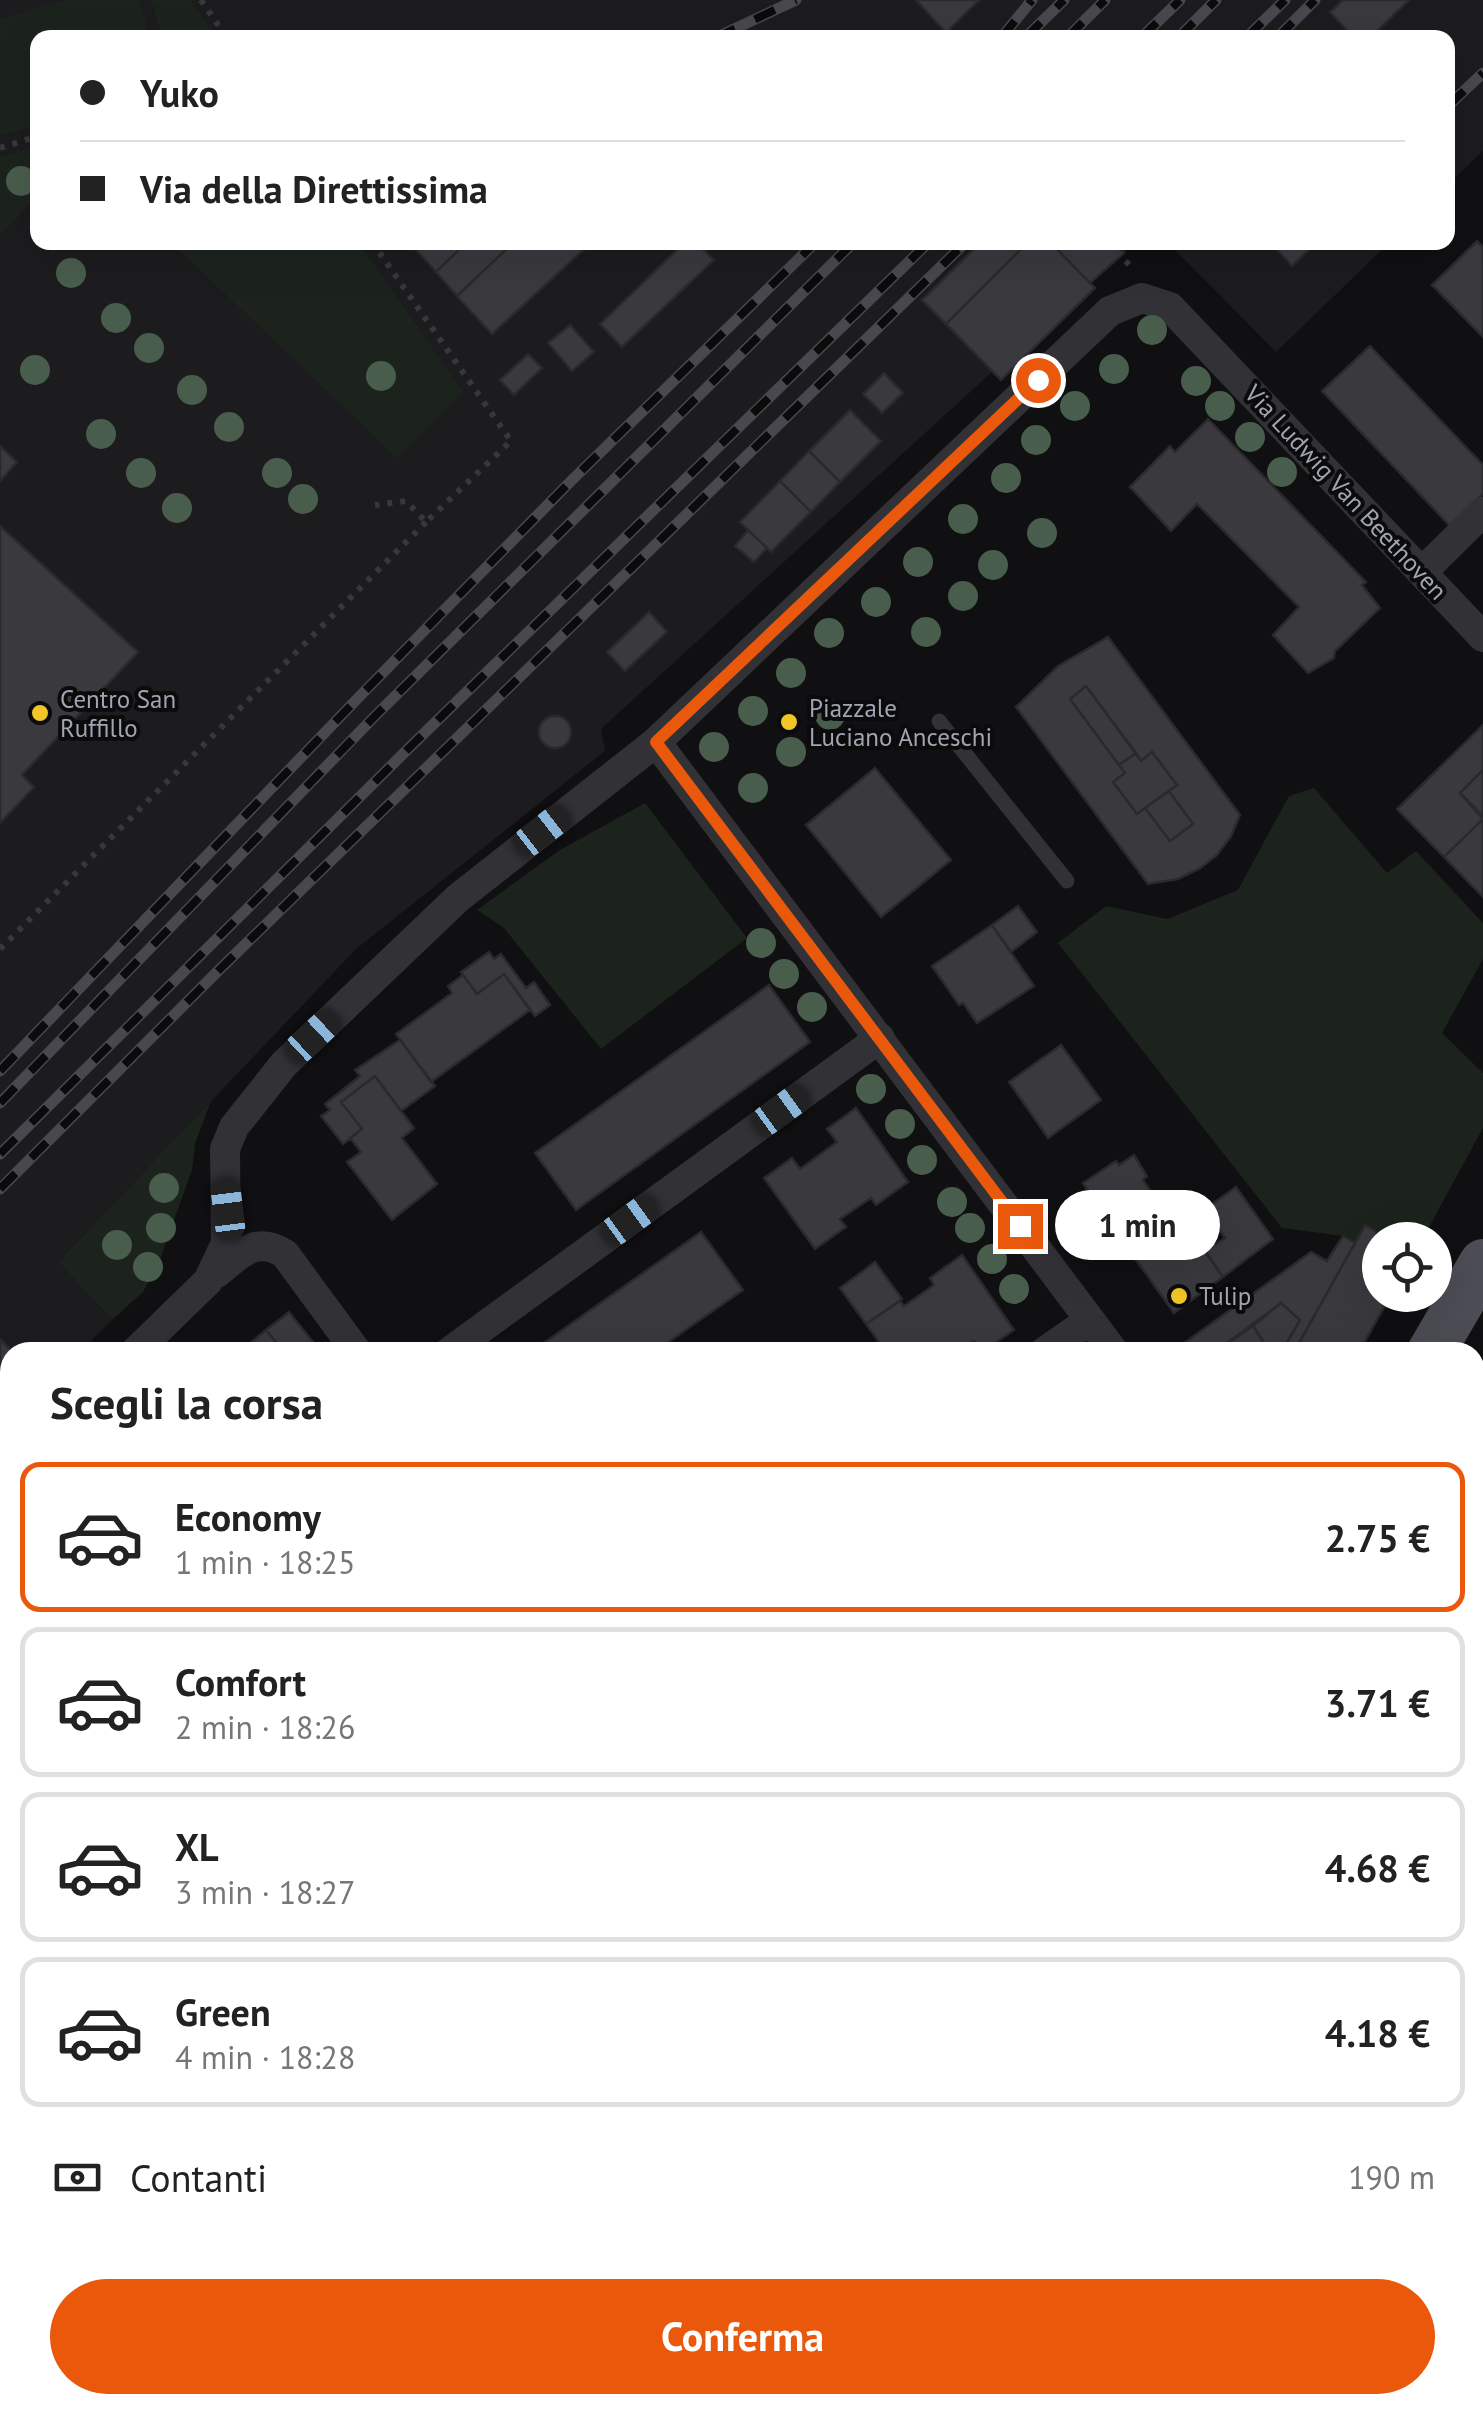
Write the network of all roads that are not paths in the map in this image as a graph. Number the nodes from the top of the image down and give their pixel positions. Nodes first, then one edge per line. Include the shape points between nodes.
1 (1483, 512) edge
2 (1422, 572) junction
3 (1483, 637) edge
4 (939, 721) dead end
5 (656, 742) junction
6 (1067, 881) dead end
7 (880, 1038) junction
8 (1483, 1263) edge
9 (208, 1281) junction
10 (1090, 1320) junction
11 (145, 1342) edge
12 (350, 1342) edge
13 (463, 1342) edge
14 (1058, 1342) edge
15 (1106, 1342) edge
16 (1437, 1342) edge

1 - 2 street
2 - 3 street, Via Ludwig Van Beethoven
2 - 5 street, Via Ludwig Van Beethoven via 1170,306 1142,298 1110,311
4 - 6 lane
5 - 7 street
5 - 9 street via 458,898 284,1064 234,1127 225,1149 226,1243
7 - 10 street
7 - 13 street
8 - 16 main road
9 - 11 street
9 - 12 street via 246,1248 274,1247
10 - 14 street
10 - 15 street

